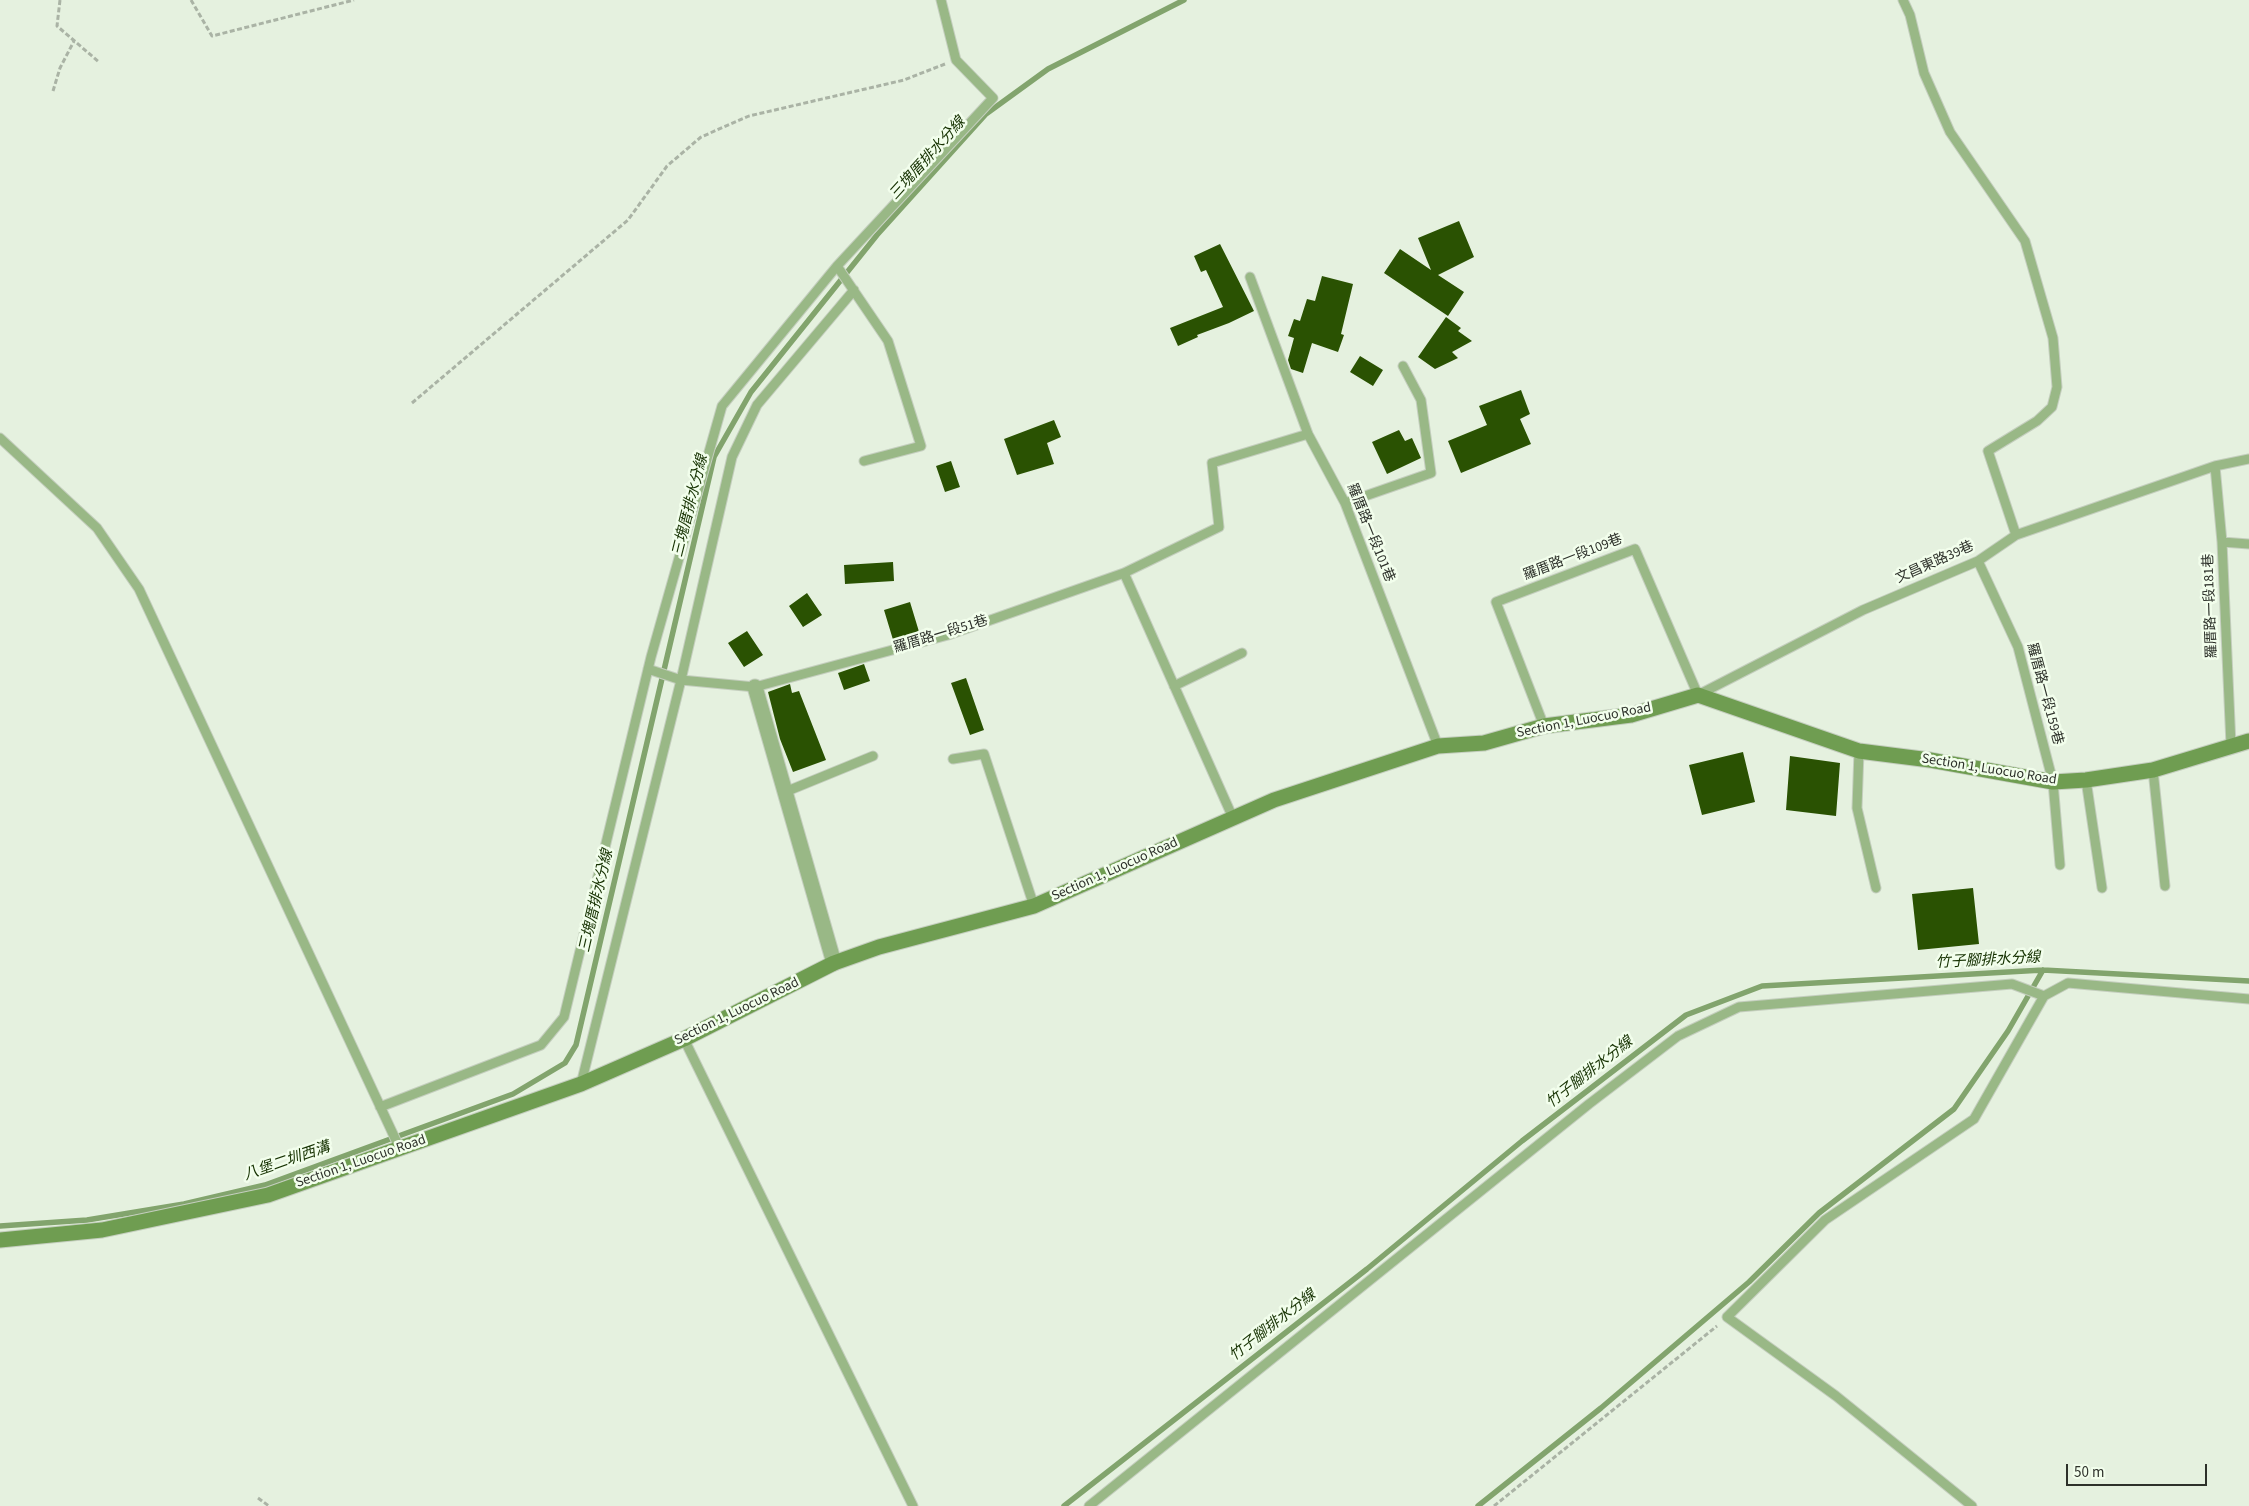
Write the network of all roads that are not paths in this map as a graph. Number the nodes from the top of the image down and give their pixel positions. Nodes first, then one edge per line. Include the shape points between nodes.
1 (941, 0) edge
2 (1903, 0) edge
3 (836, 266) junction
4 (1250, 277) dead end
5 (854, 290) junction
6 (1403, 366) dead end
7 (1308, 434) junction
8 (0, 438) edge
9 (2249, 459) edge
10 (864, 461) dead end
11 (2215, 466) junction
12 (1345, 504) junction
13 (2016, 535) junction
14 (2222, 542) junction
15 (2249, 544) edge
16 (1978, 561) junction
17 (1124, 573) junction
18 (1242, 653) dead end
19 (651, 670) junction
20 (681, 680) junction
21 (1174, 686) junction
22 (756, 687) junction
23 (1698, 695) junction
24 (1544, 726) junction
25 (2249, 741) edge
26 (2231, 745) junction
27 (1438, 746) junction
28 (1859, 751) junction
29 (873, 756) dead end
30 (953, 759) dead end
31 (2152, 770) junction
32 (2086, 780) junction
33 (2053, 782) junction
34 (785, 792) junction
35 (1233, 818) junction
36 (2060, 865) dead end
37 (2165, 886) dead end
38 (1876, 888) dead end
39 (2102, 888) dead end
40 (1034, 906) junction
41 (834, 963) junction
42 (2044, 996) junction
43 (2249, 999) edge
44 (684, 1039) junction
45 (581, 1084) junction
46 (380, 1107) junction
47 (400, 1149) junction
48 (0, 1240) edge
49 (913, 1506) edge
50 (1090, 1506) edge
51 (1972, 1506) edge

1 - 3 lane via 956,60 993,98
2 - 13 lane via 1910,15 1924,73 1950,132 2024,241 2053,338 2057,387 2052,407 1988,451
3 - 5 lane
3 - 19 lane via 722,406
4 - 7 lane, 羅厝路一段101巷
5 - 10 lane via 888,340 921,446
5 - 20 lane via 757,405 732,457
6 - 12 lane via 1421,400 1431,473
7 - 12 lane, 羅厝路一段101巷
7 - 17 lane, 羅厝路一段51巷 via 1212,463 1219,526
8 - 46 lane via 97,528 139,589
9 - 11 lane, 文昌東路39巷
11 - 13 lane, 文昌東路39巷
11 - 14 lane, 羅厝路一段181巷
12 - 27 lane, 羅厝路一段101巷
13 - 16 lane, 文昌東路39巷
14 - 15 lane
14 - 26 lane, 羅厝路一段181巷
16 - 23 lane, 文昌東路39巷 via 1863,610
16 - 33 lane, 羅厝路一段159巷 via 2018,647
17 - 21 lane
17 - 22 lane, 羅厝路一段51巷 via 948,635
18 - 21 lane
19 - 20 lane, 羅厝路一段51巷
19 - 46 lane via 564,1017 541,1044
20 - 22 lane, 羅厝路一段51巷
20 - 45 lane
21 - 35 lane
22 - 34 street
23 - 24 street, Section 1, Luocuo Road via 1631,715
23 - 24 lane, 羅厝路一段109巷 via 1635,549 1496,602
23 - 28 street, Section 1, Luocuo Road
24 - 27 street, Section 1, Luocuo Road via 1484,743
25 - 26 street, Section 1, Luocuo Road
26 - 31 street, Section 1, Luocuo Road
27 - 35 street, Section 1, Luocuo Road via 1274,800
28 - 33 street, Section 1, Luocuo Road
28 - 38 lane via 1857,808
29 - 34 lane
30 - 40 lane via 984,754
31 - 32 street, Section 1, Luocuo Road
31 - 37 lane
32 - 33 street, Section 1, Luocuo Road
32 - 39 lane
33 - 36 lane, 羅厝路一段159巷
34 - 41 street
35 - 40 street, Section 1, Luocuo Road
40 - 41 street, Section 1, Luocuo Road
41 - 44 street, Section 1, Luocuo Road
42 - 43 lane via 2068,983
42 - 50 lane via 2012,984 1739,1007 1678,1036
42 - 51 lane via 1974,1118 1825,1220 1727,1317 1836,1396
44 - 45 street, Section 1, Luocuo Road
44 - 49 lane
45 - 47 street, Section 1, Luocuo Road
46 - 47 lane
47 - 48 street, Section 1, Luocuo Road via 268,1195 102,1230

